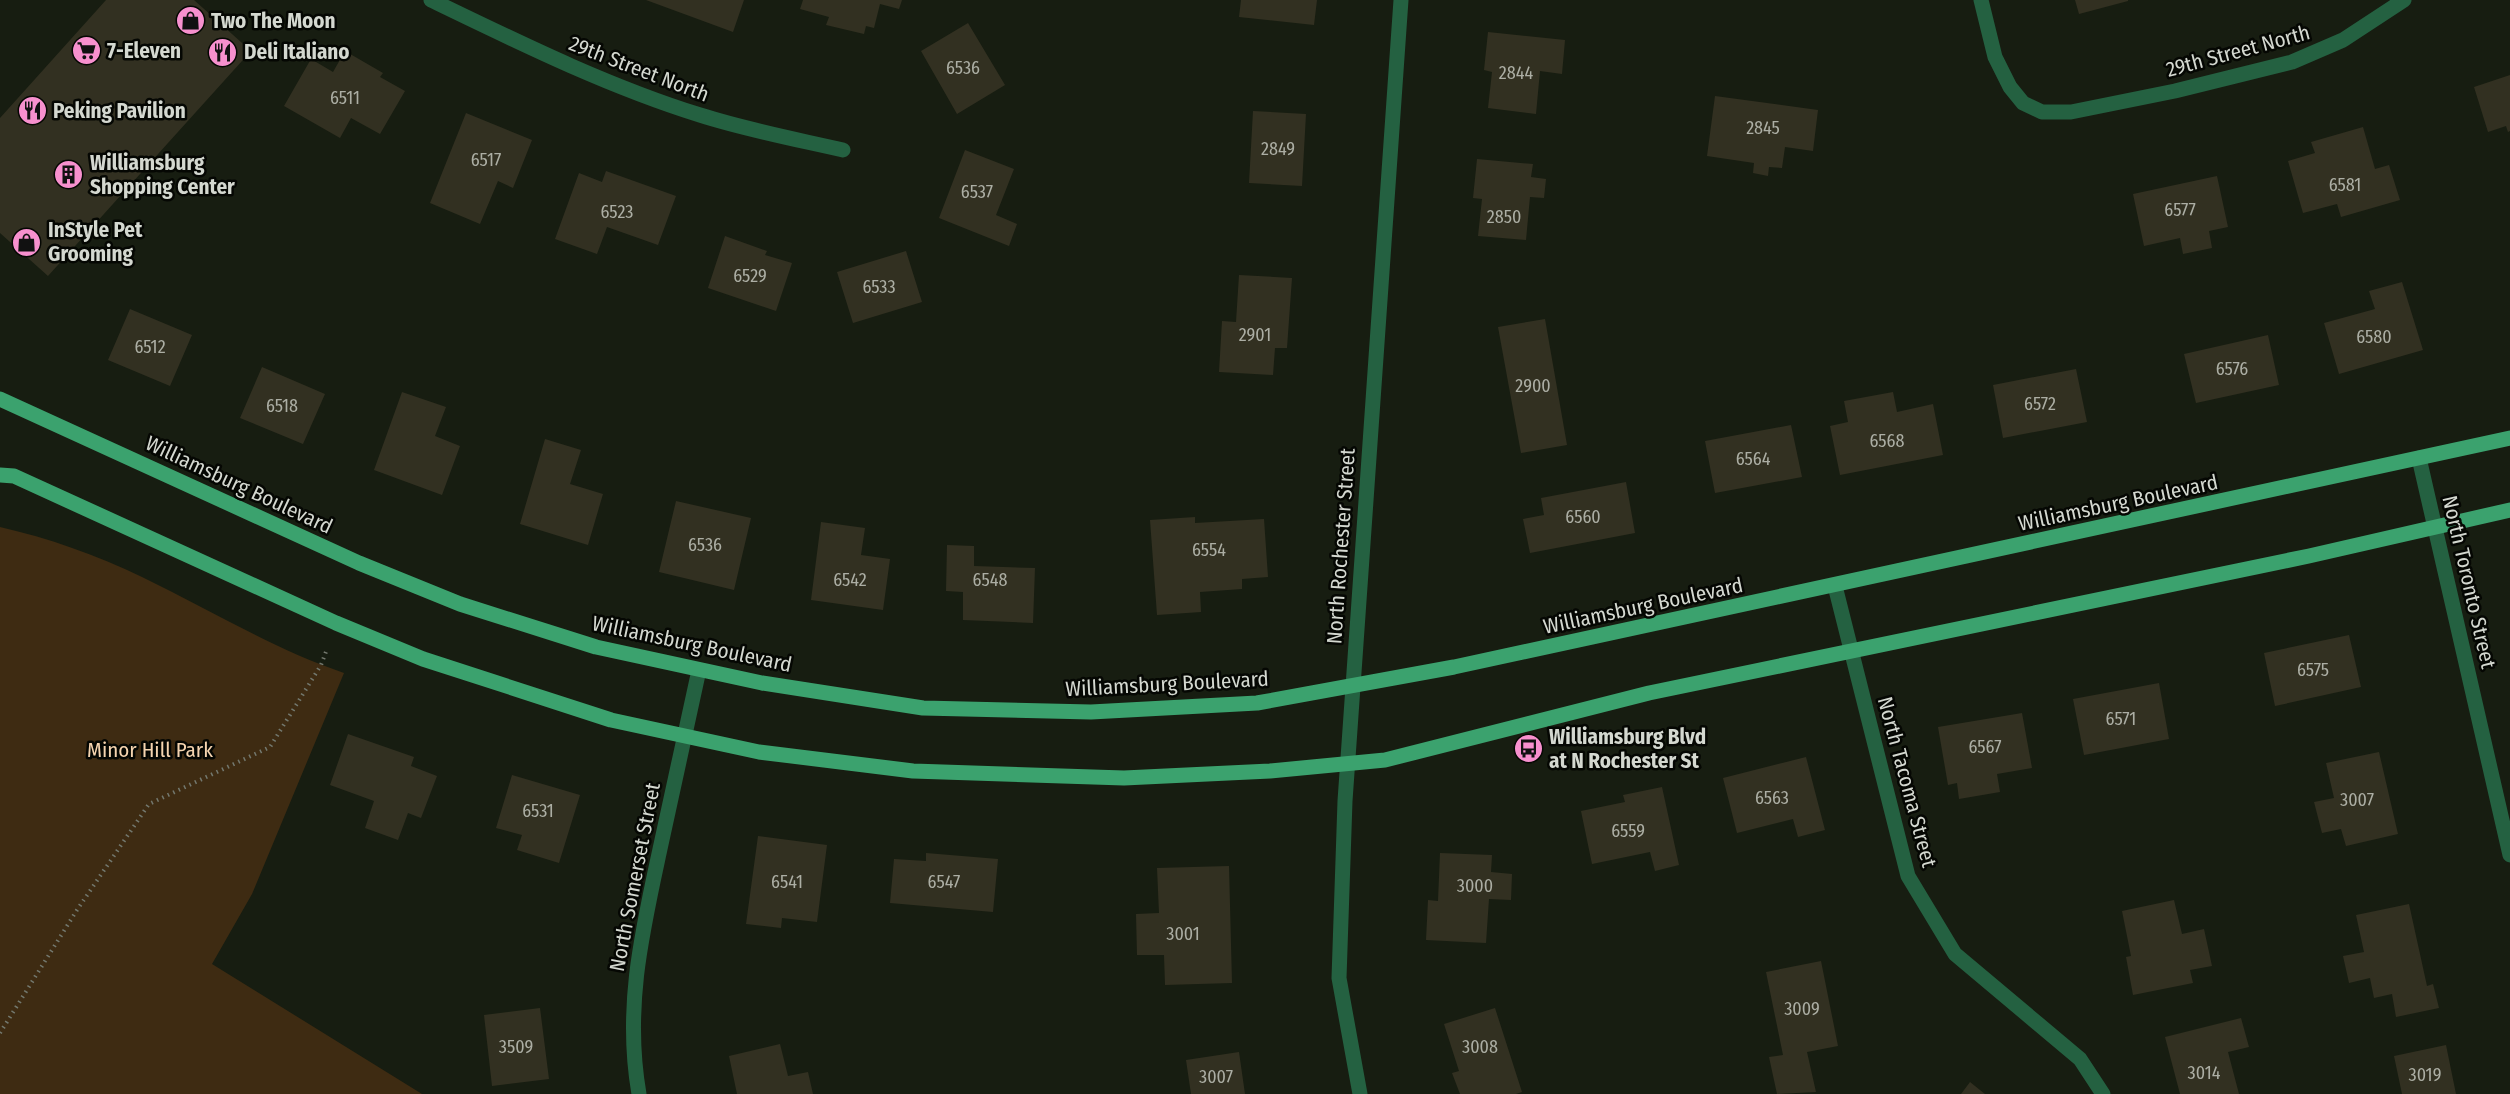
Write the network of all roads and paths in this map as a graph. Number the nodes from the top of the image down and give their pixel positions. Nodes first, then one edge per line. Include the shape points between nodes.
1 (431, 0) edge
2 (1401, 0) edge
3 (1981, 0) edge
4 (2404, 0) edge
5 (843, 150) dead end
6 (0, 399) edge
7 (2510, 438) edge
8 (2419, 458) junction
9 (5, 474) edge
10 (2510, 510) edge
11 (2434, 527) junction
12 (1835, 586) junction
13 (336, 623) junction
14 (1851, 651) junction
15 (699, 670) junction
16 (1353, 686) junction
17 (685, 736) junction
18 (1347, 764) junction
19 (2510, 855) edge
20 (0, 1034) edge
21 (639, 1094) edge
22 (1360, 1094) edge
23 (2103, 1094) edge

1 - 5 street, 29th Street North via 569,65 700,116
2 - 16 street, North Rochester Street
3 - 4 street, 29th Street North via 1995,57 2010,87 2023,103 2042,112 2071,112 2292,62 2343,40
6 - 15 main road, Williamsburg Boulevard via 359,563 460,604 596,647
7 - 8 main road, Williamsburg Boulevard
8 - 11 street, North Toronto Street
8 - 12 main road, Williamsburg Boulevard
9 - 13 main road
10 - 11 main road
11 - 14 main road
11 - 19 street, North Toronto Street
12 - 14 street, North Tacoma Street
12 - 16 main road, Williamsburg Boulevard
13 - 17 main road via 423,659 567,706
13 - 20 path via 321,665 270,747 149,804
14 - 18 main road via 1649,693 1384,760
14 - 23 street, North Tacoma Street via 1908,876 1955,954 2079,1059
15 - 16 main road, Williamsburg Boulevard via 934,708 1091,712 1257,703
15 - 17 street, North Somerset Street
16 - 18 street, North Rochester Street
17 - 18 main road via 759,752 913,771 1124,778
17 - 21 street, North Somerset Street via 642,932 633,993 632,1043
18 - 22 street, North Rochester Street via 1339,978

